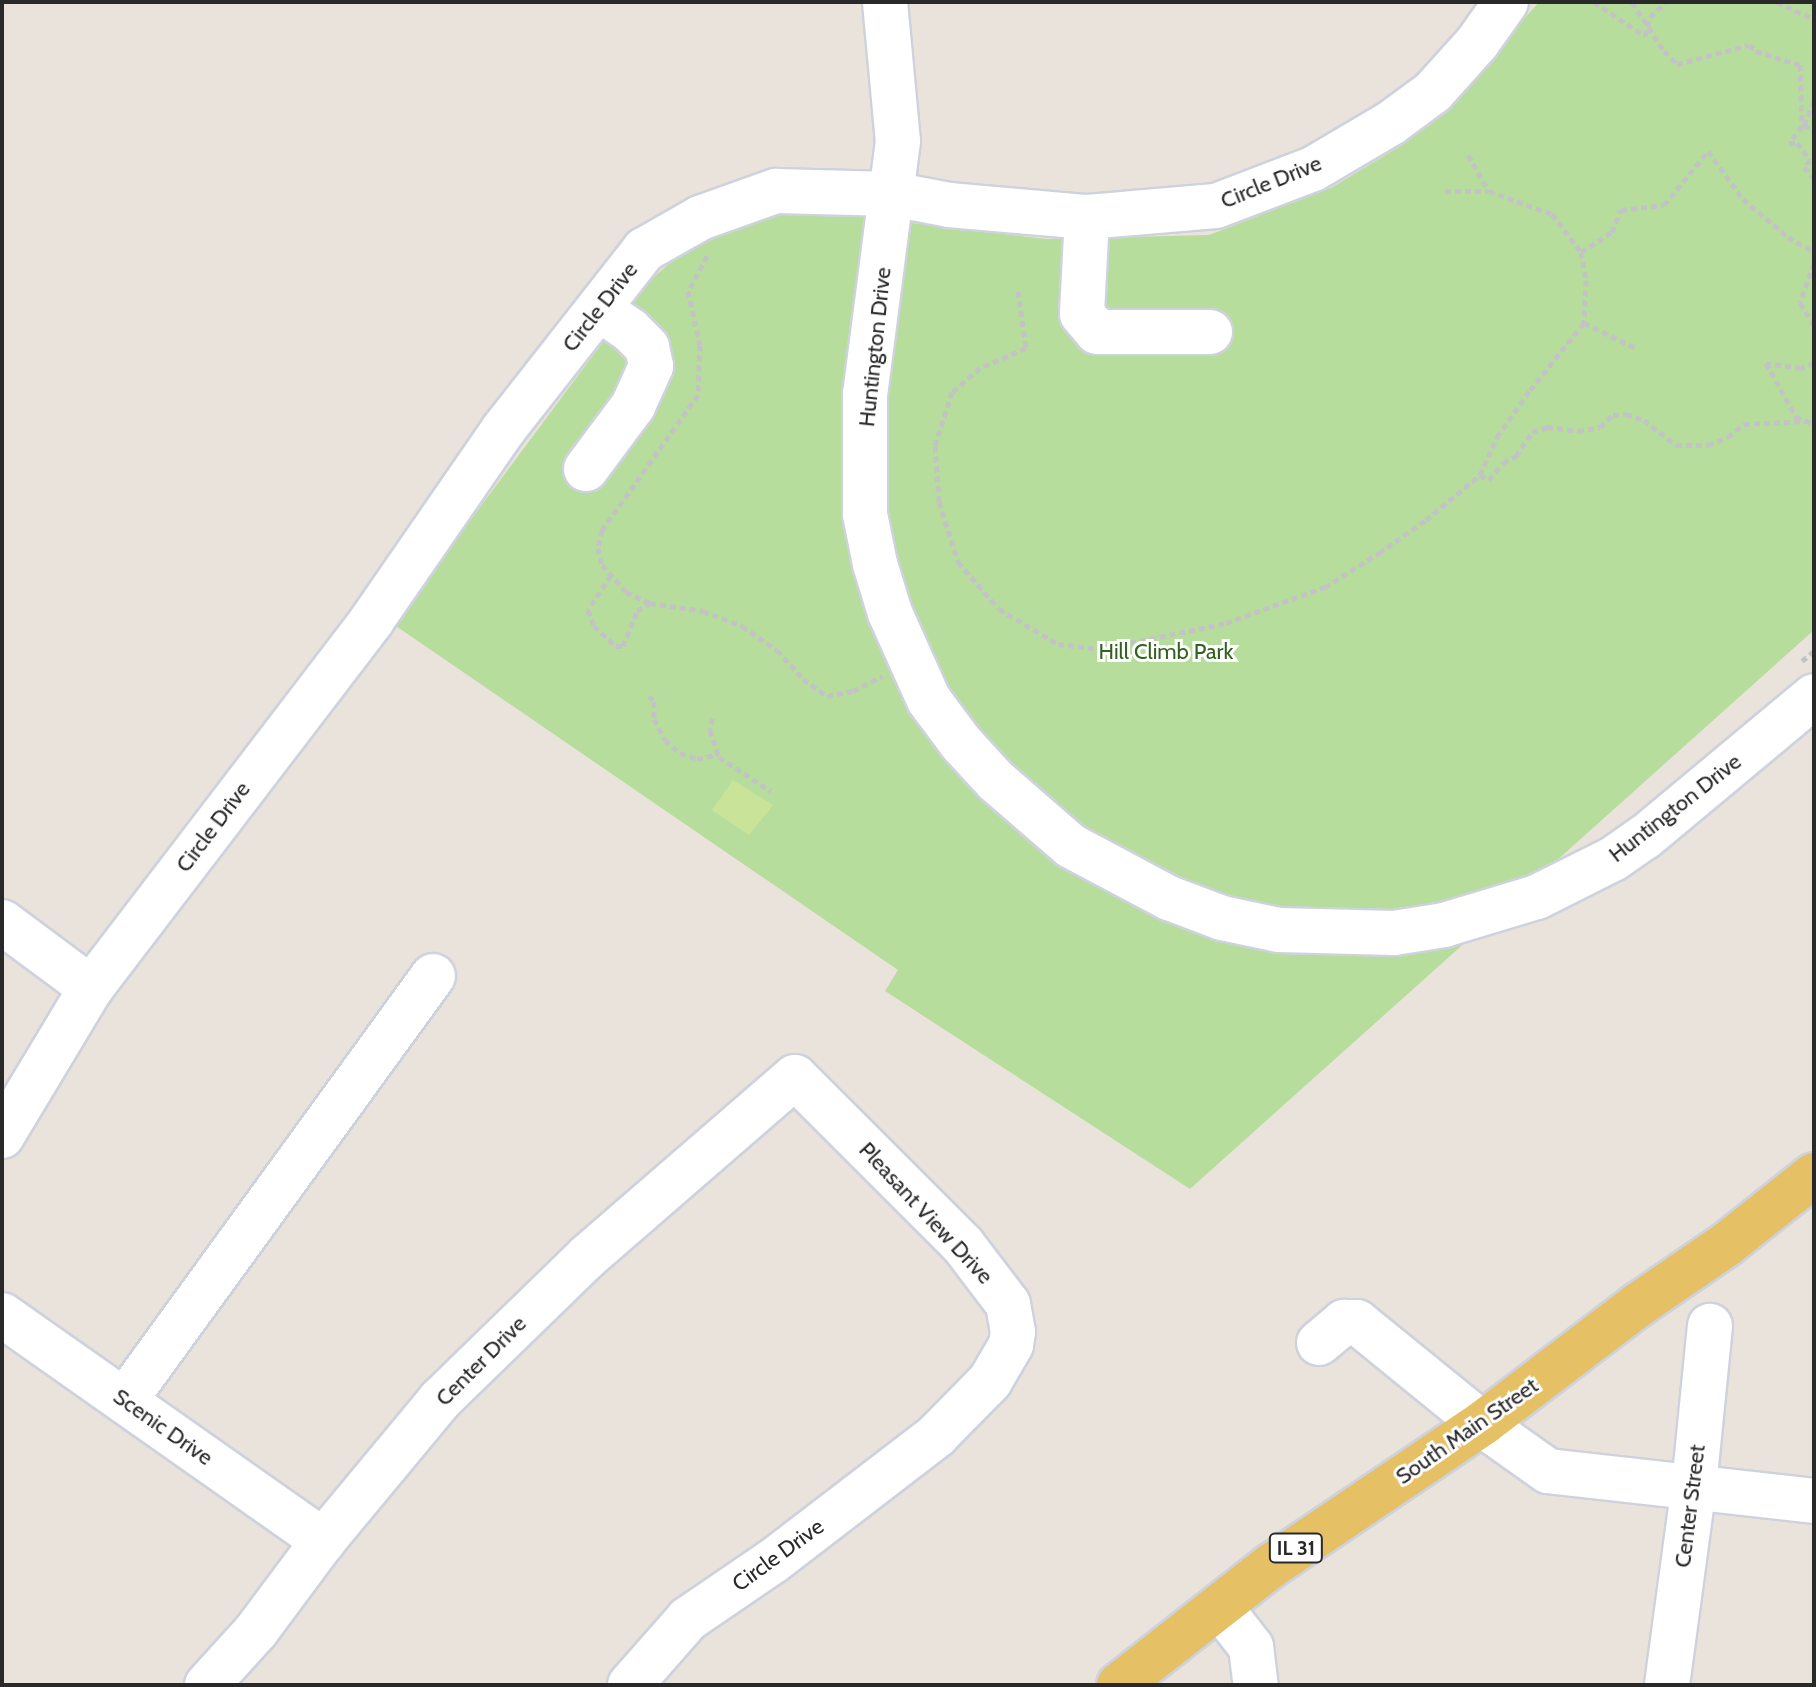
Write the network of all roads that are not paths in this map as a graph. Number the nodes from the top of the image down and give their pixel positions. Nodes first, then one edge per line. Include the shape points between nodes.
1 (885, 2) edge
2 (1506, 2) edge
3 (892, 194) junction
4 (1087, 217) junction
5 (599, 309) junction
6 (1210, 332) dead end
7 (586, 469) dead end
8 (1803, 683) edge
9 (2, 922) edge
10 (433, 976) dead end
11 (91, 988) junction
12 (795, 1077) joint
13 (2, 1136) edge
14 (1814, 1175) edge
15 (2, 1315) edge
16 (1710, 1326) dead end
17 (1319, 1343) dead end
18 (125, 1400) junction
19 (1483, 1423) junction
20 (936, 1436) joint
21 (1694, 1486) junction
22 (1814, 1501) edge
23 (323, 1541) junction
24 (1220, 1607) junction
25 (207, 1685) edge
26 (630, 1685) edge
27 (1119, 1685) edge
28 (1256, 1685) edge
29 (1667, 1685) edge

1 - 3 street, Huntington Drive via 898,141
2 - 4 street, Circle Drive via 1433,92 1313,169 1216,206
3 - 4 street, Circle Drive via 949,205
3 - 5 street, Circle Drive via 776,191 700,218 644,250
3 - 8 street, Huntington Drive via 865,394 865,514 890,613 929,700 961,743 1033,815 1071,846 1120,874 1222,918 1279,930 1394,933 1444,925 1537,897 1613,859 1645,837
4 - 6 street via 1082,314 1097,332
5 - 7 street via 647,347 651,366 633,406
5 - 11 street, Circle Drive via 503,430 372,620
9 - 11 street
10 - 18 street
11 - 13 street, Circle Drive
12 - 20 street, Pleasant View Drive via 963,1245 1008,1304 1013,1332 1004,1360 975,1400
12 - 23 street, Center Drive via 587,1257 440,1400
14 - 19 main road, South Main Street / IL 31
15 - 18 street, Scenic Drive
16 - 21 street, Center Street
17 - 19 street via 1344,1322 1357,1322
18 - 23 street, Scenic Drive
19 - 21 street via 1548,1471
19 - 24 main road, South Main Street / IL 31 via 1271,1566
20 - 26 street, Circle Drive via 688,1619
21 - 22 street
21 - 29 street, Center Street
23 - 25 street, Center Drive via 256,1631
24 - 27 main road, South Main Street / IL 31
24 - 28 street via 1251,1647

